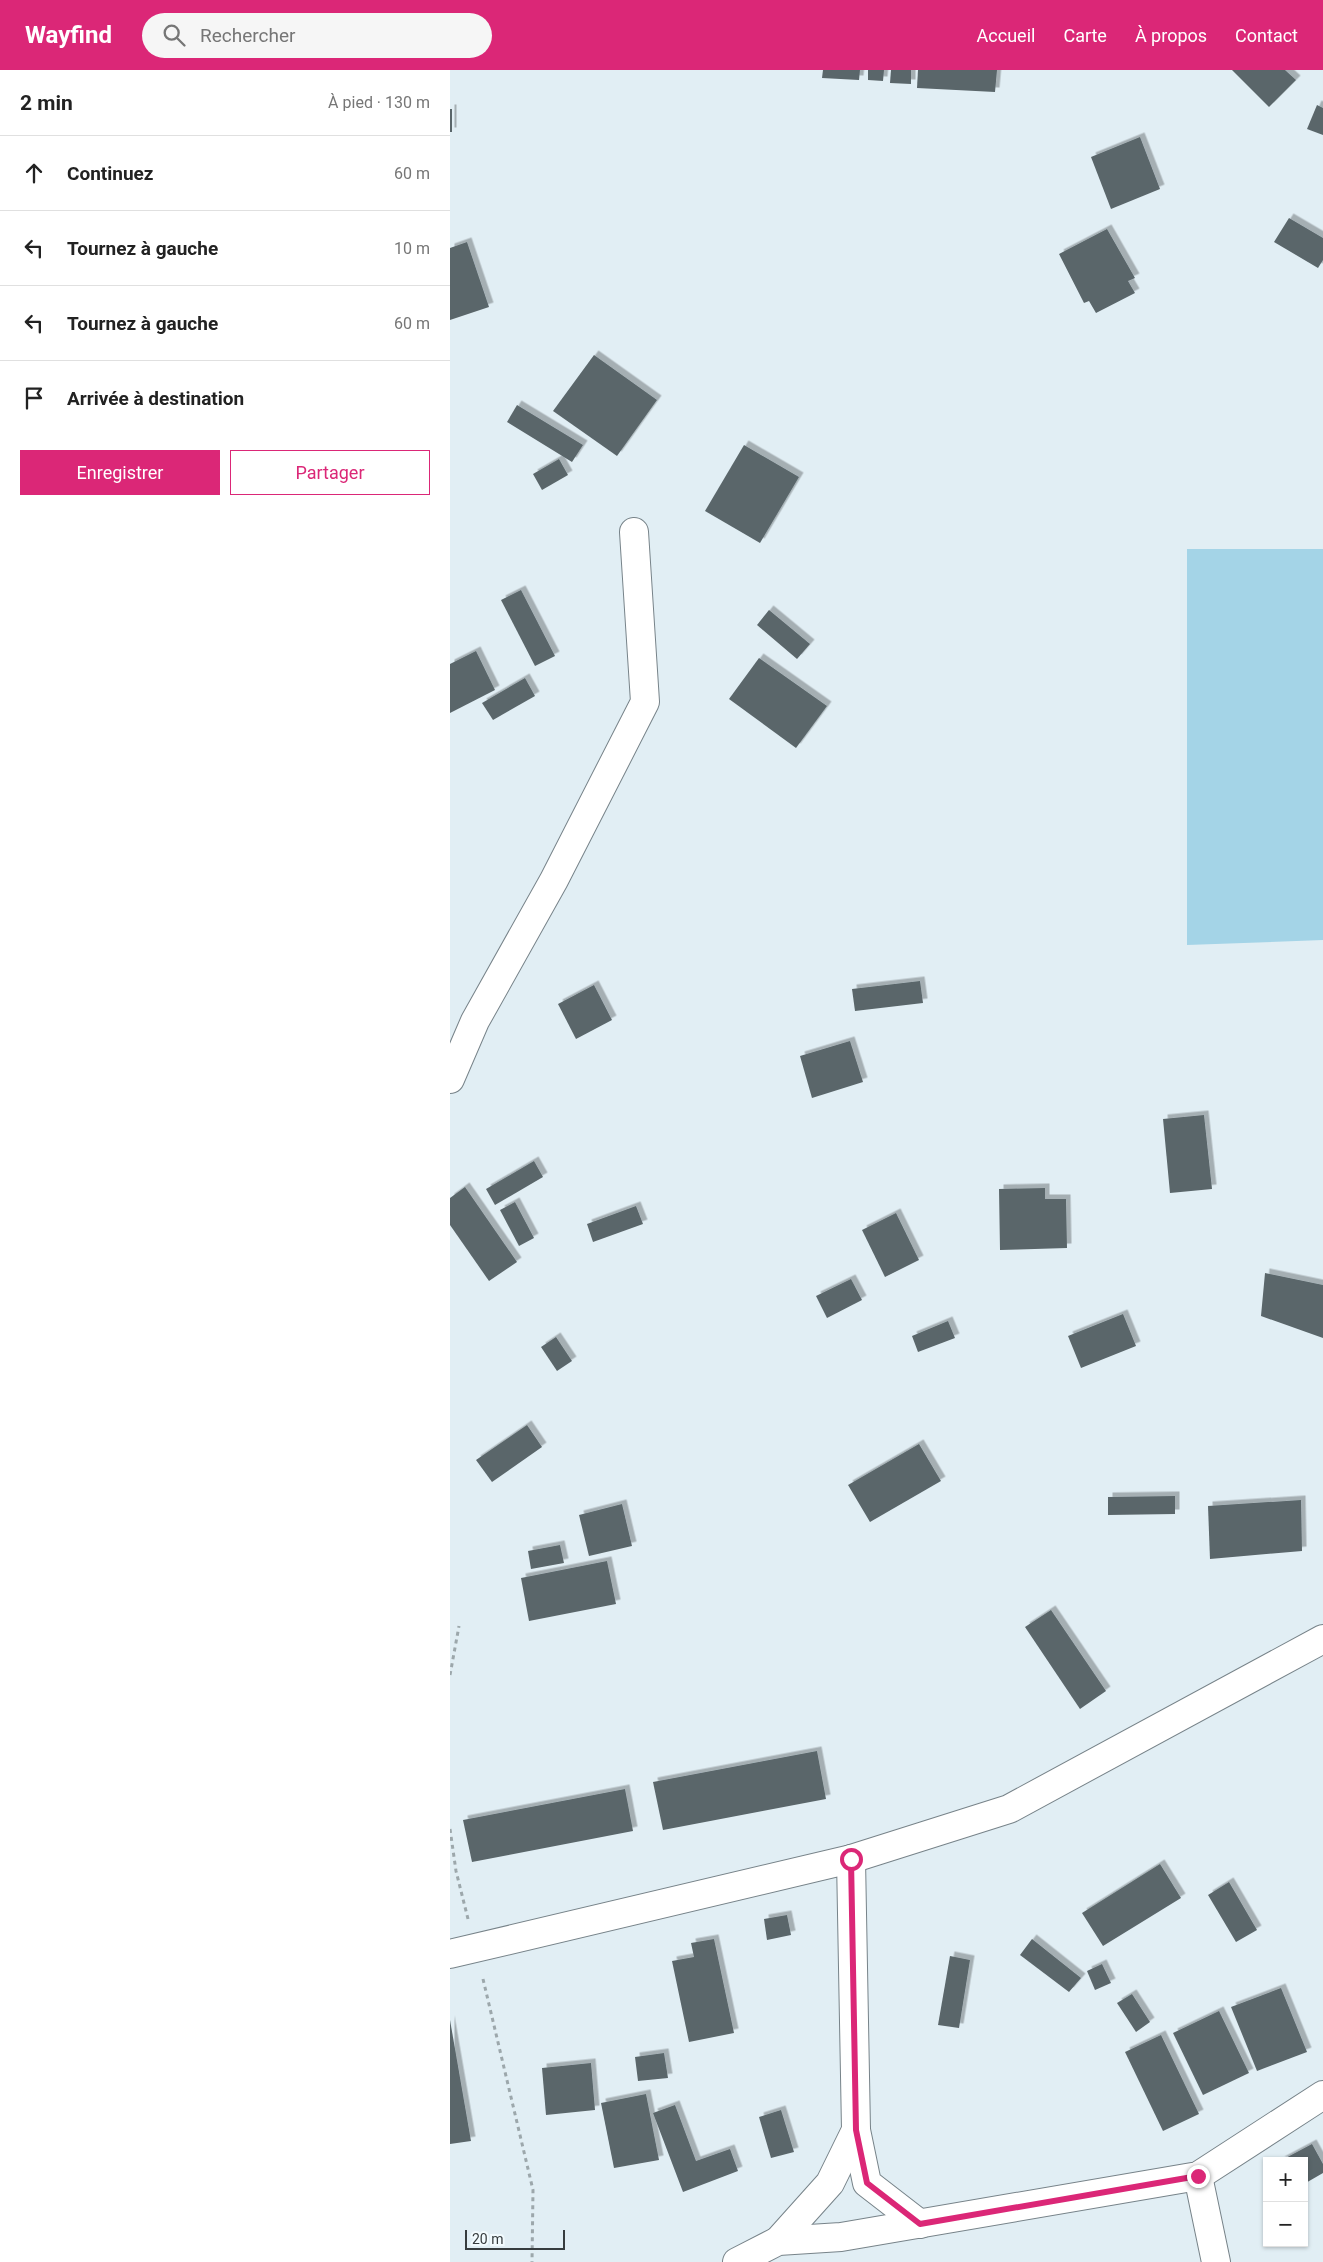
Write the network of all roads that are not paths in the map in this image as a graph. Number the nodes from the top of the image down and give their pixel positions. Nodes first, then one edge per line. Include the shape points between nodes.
1 (634, 532) dead end
2 (450, 1079) edge
3 (1323, 1639) edge
4 (851, 1859) junction
5 (450, 1954) edge
6 (1323, 2095) edge
7 (856, 2130) junction
8 (1198, 2176) junction
9 (920, 2224) junction
10 (778, 2241) junction
11 (737, 2262) edge
12 (1216, 2262) edge

1 - 2 street via 645,702 554,880 475,1022
3 - 4 street via 1009,1809
4 - 5 street
4 - 7 street
6 - 8 street
7 - 9 street via 867,2183
7 - 10 street via 830,2183
8 - 9 street
8 - 12 street
9 - 10 street via 841,2237
10 - 11 street

